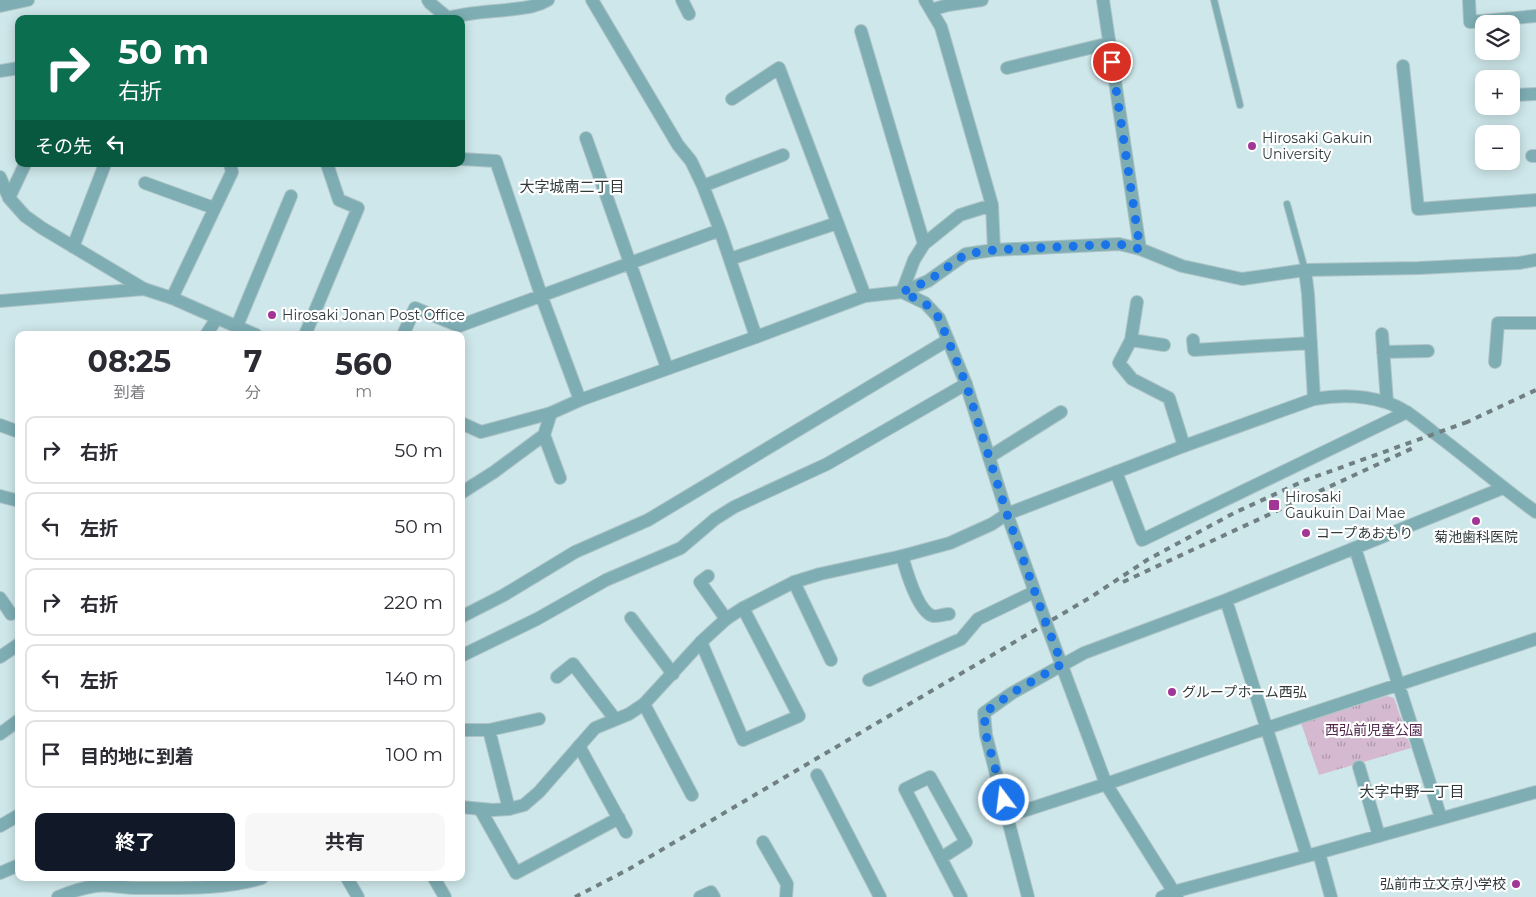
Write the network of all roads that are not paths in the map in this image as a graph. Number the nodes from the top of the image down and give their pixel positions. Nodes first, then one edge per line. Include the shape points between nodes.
1 (28, 0) edge
2 (428, 0) edge
3 (592, 0) edge
4 (682, 0) edge
5 (982, 0) edge
6 (1103, 0) edge
7 (1214, 0) edge
8 (1469, 0) edge
9 (543, 1) edge
10 (928, 5) edge
11 (0, 6) edge
12 (689, 14) dead end
13 (443, 15) edge
14 (463, 15) edge
15 (1536, 16) edge
16 (861, 31) dead end
17 (1110, 43) junction
18 (1403, 66) dead end
19 (1007, 68) dead end
20 (15, 69) edge
21 (0, 71) edge
22 (1536, 94) edge
23 (1520, 95) edge
24 (732, 99) dead end
25 (1240, 105) dead end
26 (586, 138) dead end
27 (783, 155) dead end
28 (465, 158) edge
29 (24, 167) edge
30 (104, 167) edge
31 (231, 167) edge
32 (328, 167) edge
33 (0, 177) edge
34 (145, 183) dead end
35 (703, 186) junction
36 (291, 196) dead end
37 (9, 198) junction
38 (1536, 200) edge
39 (1287, 204) dead end
40 (992, 205) junction
41 (214, 208) junction
42 (837, 223) junction
43 (720, 230) junction
44 (924, 244) junction
45 (73, 247) junction
46 (1140, 249) junction
47 (994, 250) junction
48 (730, 259) junction
49 (1536, 260) edge
50 (630, 262) junction
51 (1305, 270) junction
52 (144, 289) junction
53 (902, 292) junction
54 (541, 295) junction
55 (865, 296) junction
56 (172, 298) junction
57 (0, 301) edge
58 (1137, 302) dead end
59 (217, 318) junction
60 (1536, 323) edge
61 (237, 326) junction
62 (209, 331) edge
63 (248, 331) edge
64 (307, 331) edge
65 (406, 331) edge
66 (1382, 334) dead end
67 (756, 337) junction
68 (948, 340) junction
69 (1131, 340) junction
70 (1192, 340) dead end
71 (1311, 343) junction
72 (1164, 345) dead end
73 (1428, 351) dead end
74 (1383, 352) junction
75 (1495, 362) dead end
76 (667, 368) junction
77 (966, 384) junction
78 (580, 400) junction
79 (1314, 400) junction
80 (1387, 402) junction
81 (1061, 412) dead end
82 (1406, 412) junction
83 (551, 413) junction
84 (0, 425) edge
85 (465, 425) edge
86 (15, 431) edge
87 (544, 435) junction
88 (1184, 446) junction
89 (989, 457) junction
90 (1116, 472) junction
91 (560, 478) dead end
92 (1503, 488) junction
93 (465, 490) edge
94 (0, 496) edge
95 (15, 499) edge
96 (1536, 512) edge
97 (1007, 514) junction
98 (1355, 548) junction
99 (902, 556) junction
100 (708, 576) dead end
101 (794, 582) junction
102 (1034, 592) junction
103 (0, 598) edge
104 (1226, 600) junction
105 (743, 608) junction
106 (11, 614) dead end
107 (949, 614) dead end
108 (465, 615) edge
109 (631, 618) dead end
110 (726, 619) junction
111 (1536, 639) edge
112 (701, 642) junction
113 (15, 647) edge
114 (465, 654) edge
115 (0, 657) edge
116 (831, 660) dead end
117 (1062, 664) junction
118 (673, 674) junction
119 (557, 677) dead end
120 (868, 680) dead end
121 (1399, 685) junction
122 (644, 704) junction
123 (539, 719) dead end
124 (615, 719) junction
125 (15, 723) edge
126 (1267, 728) junction
127 (465, 730) edge
128 (489, 730) junction
129 (0, 734) edge
130 (579, 746) junction
131 (1359, 767) dead end
132 (817, 775) dead end
133 (1106, 784) junction
134 (1536, 792) edge
135 (692, 794) dead end
136 (465, 808) edge
137 (509, 809) junction
138 (480, 810) junction
139 (1008, 816) junction
140 (15, 818) edge
141 (619, 818) junction
142 (1441, 818) junction
143 (0, 826) edge
144 (626, 832) dead end
145 (1380, 836) junction
146 (763, 842) dead end
147 (1313, 854) junction
148 (941, 858) junction
149 (15, 867) edge
150 (0, 873) edge
151 (251, 881) edge
152 (349, 881) edge
153 (436, 881) edge
154 (95, 882) edge
155 (133, 892) edge
156 (1171, 895) edge
157 (58, 897) edge
158 (358, 897) edge
159 (445, 897) edge
160 (700, 897) edge
161 (714, 897) edge
162 (786, 897) edge
163 (880, 897) edge
164 (961, 897) edge
165 (1028, 897) edge
166 (1331, 897) edge

1 - 11 street
2 - 13 street
3 - 35 street via 678,145 691,161
4 - 12 street
5 - 10 street
6 - 17 street
7 - 25 lane
8 - 15 street via 1470,22
9 - 14 street
10 - 40 street via 941,27
16 - 44 street
17 - 19 street
17 - 46 street
18 - 38 street via 1418,210
20 - 21 street
22 - 23 street
24 - 42 street via 779,68
26 - 50 street
27 - 35 street
28 - 54 street via 496,161
29 - 37 street
30 - 45 street
31 - 41 street via 232,172
32 - 64 street via 339,200 358,208
33 - 37 street
34 - 41 street
35 - 43 street
36 - 61 street
37 - 45 street via 25,216
39 - 51 lane
40 - 44 street via 960,215
40 - 47 street
41 - 56 street
42 - 48 street
42 - 55 street
43 - 48 street
43 - 50 street
44 - 53 street
45 - 52 street
46 - 47 street via 1119,244
46 - 51 street via 1182,266 1242,279
47 - 53 street via 966,254 928,281
48 - 67 street
49 - 51 street via 1419,268
50 - 54 street
50 - 76 street
51 - 71 street
52 - 56 street
52 - 57 street
53 - 55 street
53 - 68 street via 925,303 939,318
54 - 65 street via 460,326 415,308
54 - 78 street
55 - 67 street
56 - 59 street
58 - 69 street
59 - 61 street
59 - 62 street
60 - 75 street via 1498,324
61 - 63 street
66 - 74 street
67 - 76 street
68 - 77 street
68 - 108 street via 648,520 575,552
69 - 72 street
69 - 88 street via 1118,363 1132,379 1169,398
70 - 71 street via 1194,350
71 - 79 street
73 - 74 street
74 - 80 street
76 - 78 street
77 - 89 street
77 - 114 street via 827,464 728,511 681,548 606,580
78 - 83 street
79 - 80 street via 1348,396
79 - 88 street
80 - 82 street
81 - 89 street
82 - 90 street via 1142,540
82 - 92 street
83 - 85 street via 481,432
83 - 87 street
84 - 86 street
87 - 91 street
87 - 93 street
88 - 90 street
89 - 97 street
90 - 97 street
92 - 96 street
92 - 98 street
94 - 95 street
97 - 99 street via 950,543
97 - 102 street
98 - 104 street
98 - 121 street
99 - 101 street
99 - 107 street via 926,612 933,616
100 - 110 street via 700,582
101 - 105 street
101 - 116 street
102 - 117 street
102 - 120 street via 978,620 960,639
103 - 106 street
104 - 117 street
104 - 126 street
105 - 110 street
105 - 112 street via 799,716 743,740
109 - 118 street
110 - 112 street
111 - 121 street
112 - 118 street
113 - 115 street
117 - 133 street
117 - 139 street via 984,713 986,735
118 - 122 street
119 - 124 street via 573,664
121 - 126 street
121 - 142 street
122 - 124 street
122 - 135 street
123 - 128 street
124 - 130 street via 595,728
125 - 129 street
126 - 133 street
126 - 147 street
127 - 128 street
128 - 137 street
130 - 137 street via 539,792 524,805
130 - 141 street
131 - 145 street
132 - 163 street
133 - 139 street
133 - 156 street
134 - 142 street
136 - 138 street
137 - 138 street
138 - 141 street via 516,873
139 - 165 street
140 - 143 street
141 - 144 street
142 - 145 street
145 - 147 street
146 - 162 street via 787,884
147 - 156 street
147 - 166 street
148 - 148 street via 905,789 930,777 966,842
148 - 164 street
149 - 150 street
151 - 155 street
152 - 158 street
153 - 159 street
154 - 155 street
154 - 157 street
160 - 161 street via 711,892

